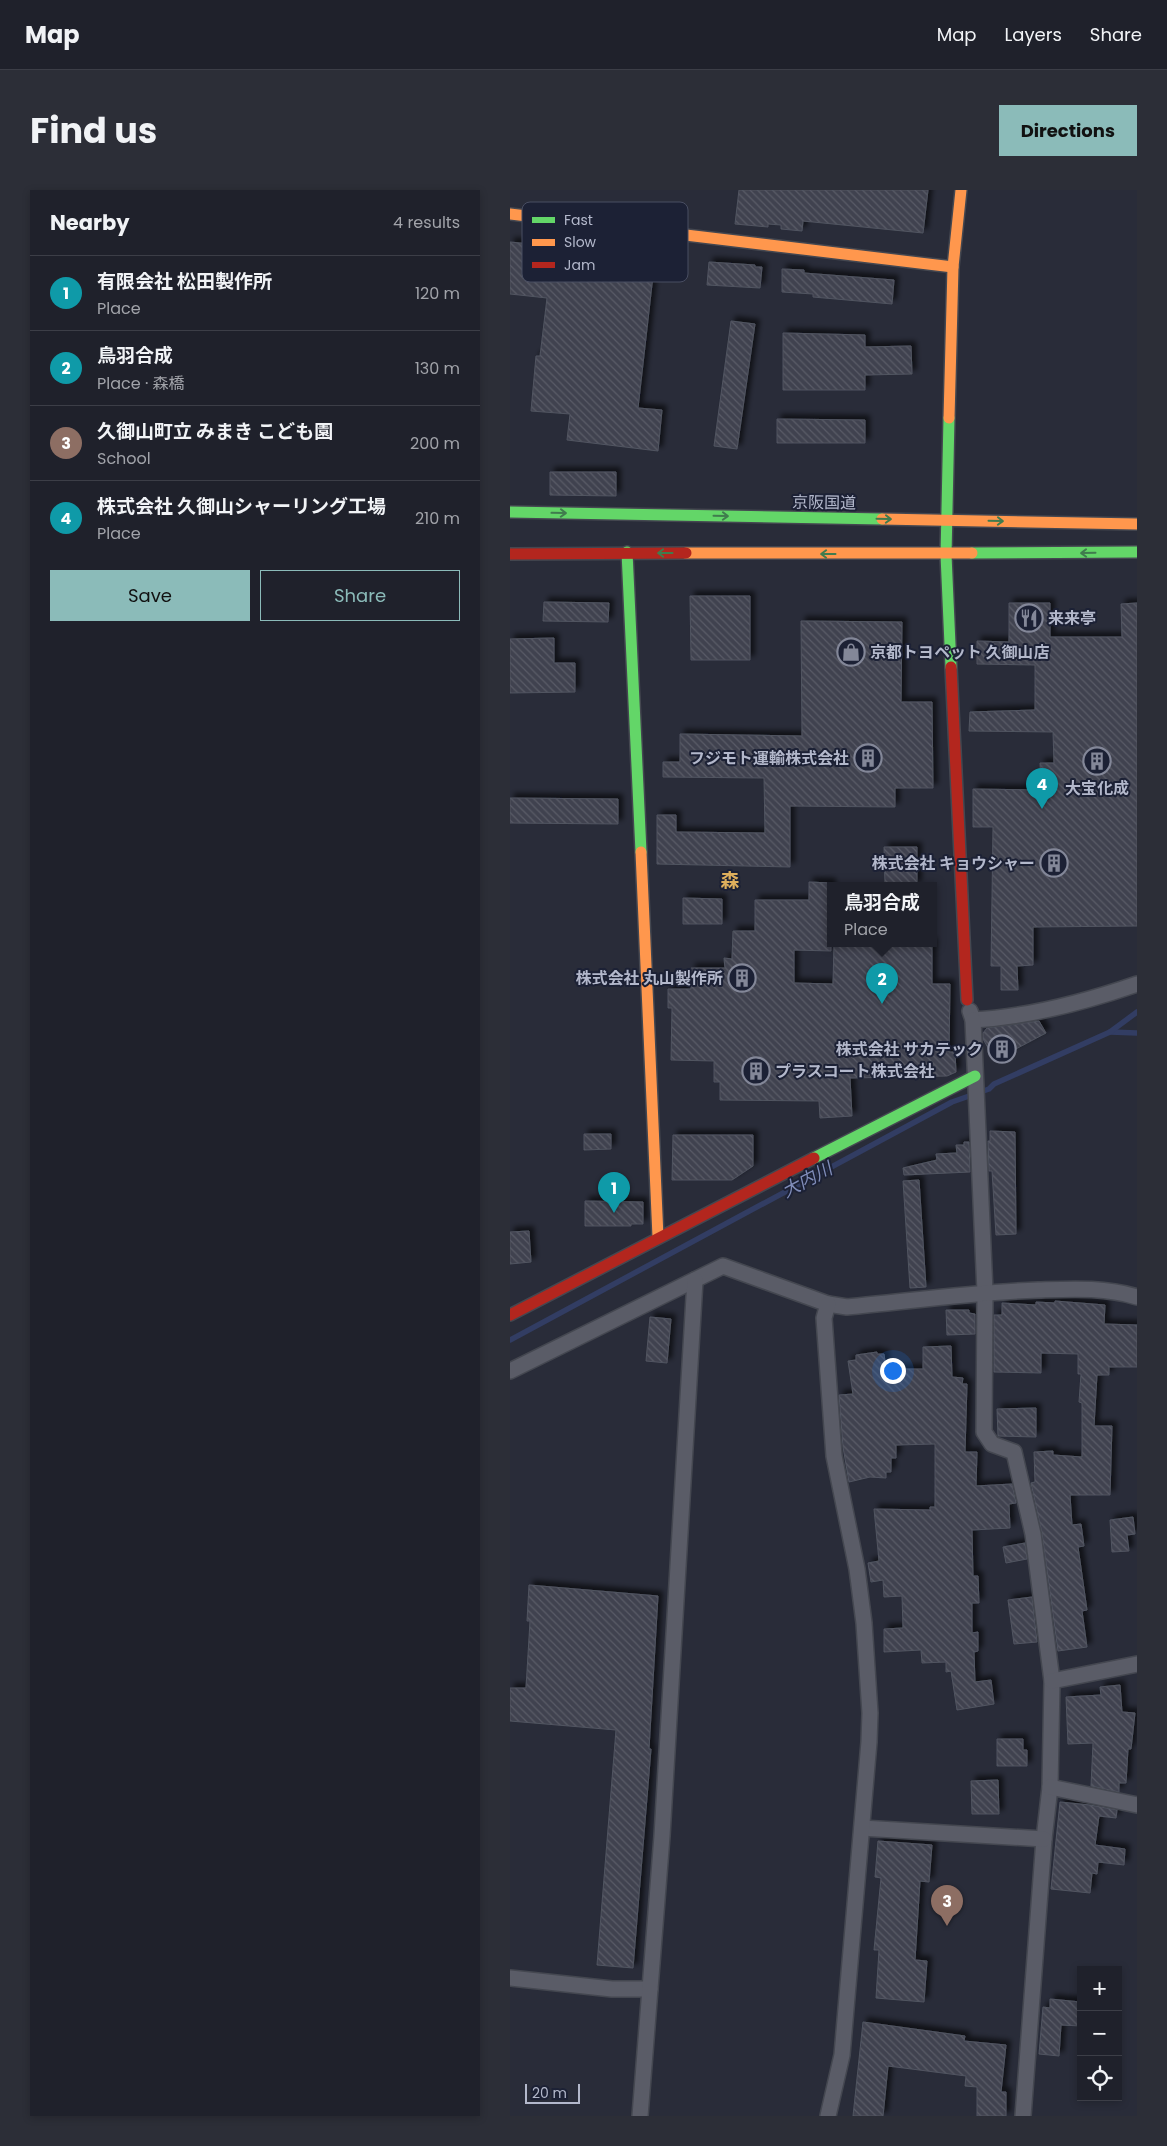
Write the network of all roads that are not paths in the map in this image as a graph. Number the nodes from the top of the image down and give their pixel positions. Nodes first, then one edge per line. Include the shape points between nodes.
1 (961, 190) edge
2 (688, 235) edge
3 (953, 267) junction
4 (510, 512) edge
5 (947, 520) junction
6 (1137, 524) edge
7 (627, 552) junction
8 (1137, 552) edge
9 (510, 554) edge
10 (946, 555) junction
11 (1137, 984) edge
12 (967, 1000) joint
13 (973, 1020) junction
14 (976, 1080) junction
15 (658, 1237) junction
16 (695, 1280) junction
17 (985, 1292) junction
18 (1137, 1297) edge
19 (828, 1304) junction
20 (510, 1315) edge
21 (510, 1371) edge
22 (1137, 1664) edge
23 (1052, 1681) junction
24 (1050, 1787) junction
25 (1137, 1805) edge
26 (862, 1828) junction
27 (1044, 1839) junction
28 (510, 1978) edge
29 (650, 1989) junction
30 (640, 2116) edge
31 (828, 2116) edge
32 (1023, 2116) edge

1 - 3 main road
2 - 3 main road
3 - 5 main road
4 -> 5 main road, 京阪国道
5 -> 6 main road, 京阪国道
5 - 10 main road
7 - 9 main road
10 -> 7 main road
7 - 15 main road
8 -> 10 main road
10 - 12 main road
11 - 13 street via 1044,1010
12 - 13 street
13 - 14 street
14 - 15 main road
14 - 17 street
15 - 20 main road
16 - 19 street via 723,1266
16 - 21 street
16 - 29 street
17 - 18 street via 1082,1288
17 - 19 street via 847,1307
17 - 23 street via 984,1432 992,1444 1014,1452 1032,1534
19 - 26 street via 824,1318 834,1456 864,1623 870,1722
22 - 23 street
23 - 24 street
24 - 25 street
24 - 27 street
26 - 27 street
26 - 31 street via 842,2055
27 - 32 street
28 - 29 street via 612,1989
29 - 30 street

